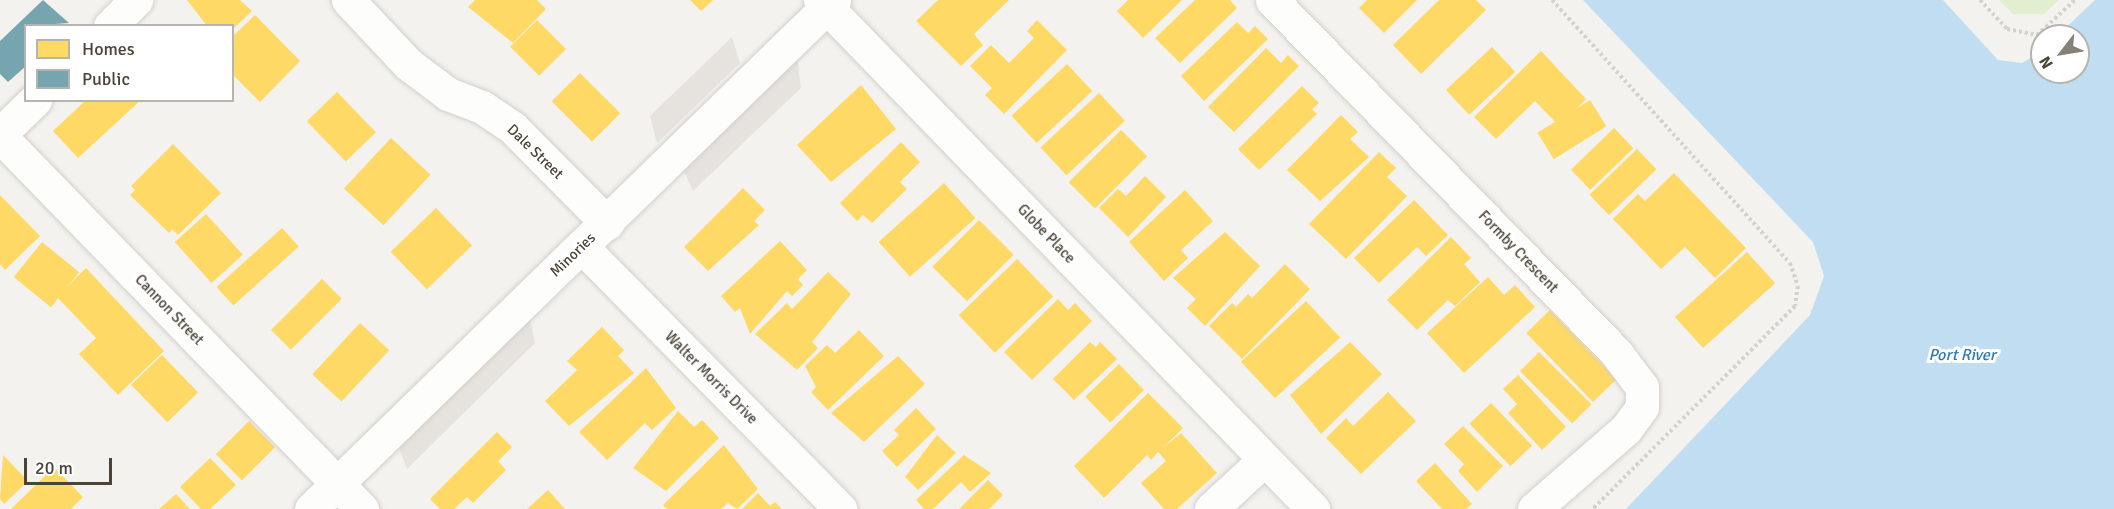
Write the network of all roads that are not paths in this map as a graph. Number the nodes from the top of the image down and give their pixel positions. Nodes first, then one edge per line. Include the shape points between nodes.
1 (136, 0) edge
2 (348, 0) edge
3 (1272, 0) edge
4 (827, 2) edge
5 (112, 24) edge
6 (33, 102) edge
7 (0, 135) edge
8 (607, 223) junction
9 (582, 247) junction
10 (1264, 460) junction
11 (337, 484) junction
12 (311, 509) edge
13 (362, 509) edge
14 (840, 509) edge
15 (1211, 509) edge
16 (1313, 509) edge
17 (1534, 509) edge

1 - 5 street
2 - 8 street, Dale Street via 416,70 448,94 483,107 513,128
3 - 17 street, Formby Crescent via 1617,354 1642,387 1642,407 1626,429
4 - 8 street, Minories
4 - 10 street, Globe Place
6 - 7 street
7 - 11 street, Cannon Street
8 - 9 street, Minories
9 - 11 street, Minories
9 - 14 street, Walter Morris Drive
10 - 15 street
10 - 16 street
11 - 12 street, Minories
11 - 13 street, Cannon Street

